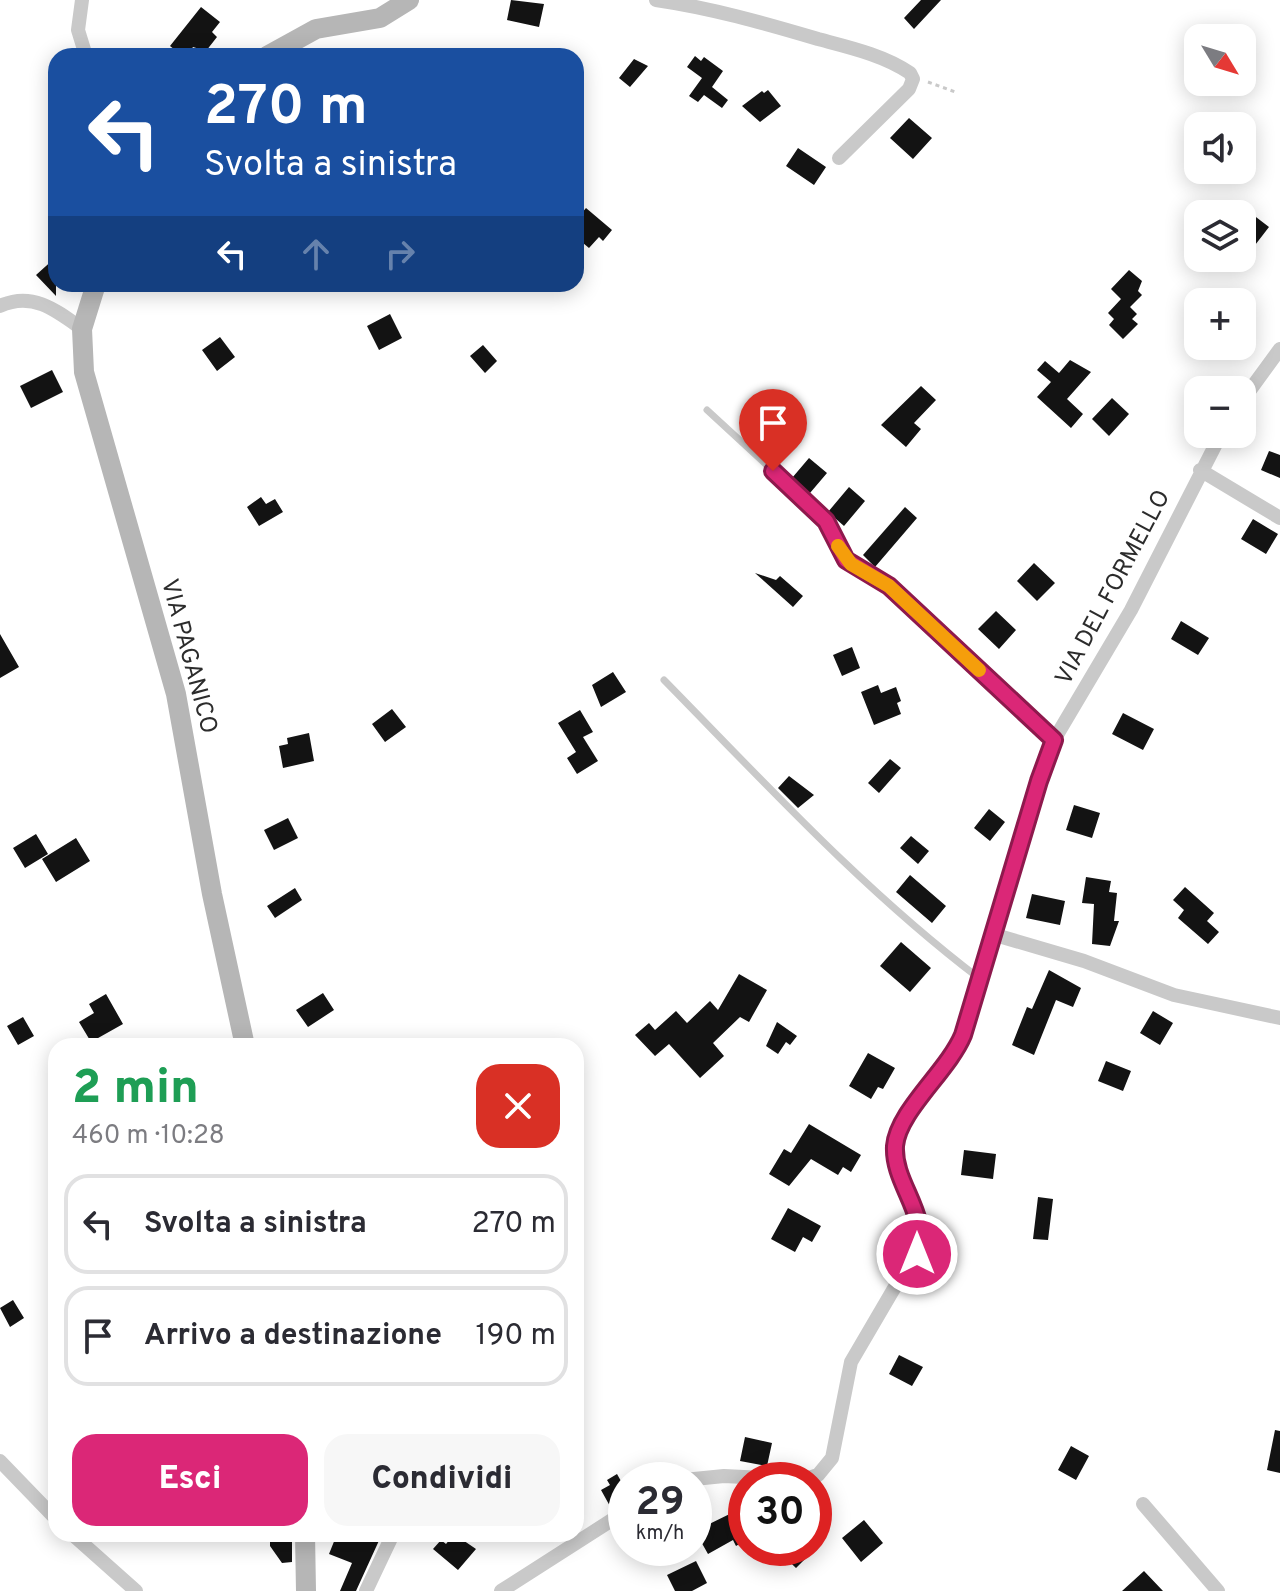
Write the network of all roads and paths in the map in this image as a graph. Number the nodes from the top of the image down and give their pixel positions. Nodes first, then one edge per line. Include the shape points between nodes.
1 (82, 0) edge
2 (409, 0) edge
3 (656, 0) edge
4 (84, 48) edge
5 (282, 48) edge
6 (913, 79) junction
7 (958, 93) dead end
8 (839, 158) dead end
9 (94, 292) edge
10 (0, 294) edge
11 (16, 298) junction
12 (0, 306) edge
13 (82, 329) junction
14 (1280, 349) edge
15 (1256, 382) edge
16 (707, 410) dead end
17 (1213, 448) edge
18 (1200, 470) junction
19 (1280, 518) edge
20 (664, 680) dead end
21 (1054, 740) junction
22 (992, 934) junction
23 (980, 979) junction
24 (1280, 1018) edge
25 (243, 1038) edge
26 (0, 1461) edge
27 (712, 1477) edge
28 (1143, 1504) dead end
29 (48, 1511) edge
30 (608, 1523) edge
31 (584, 1538) edge
32 (81, 1542) edge
33 (305, 1542) edge
34 (389, 1542) edge
35 (578, 1542) edge
36 (136, 1591) edge
37 (306, 1591) edge
38 (366, 1591) edge
39 (501, 1591) edge
40 (1218, 1591) edge

1 - 4 street via 78,30
2 - 5 street via 380,18 316,29
3 - 6 street via 850,48 901,67
6 - 7 path
6 - 8 street
9 - 13 street, VIA PAGANICO
10 - 11 street
11 - 12 street
11 - 13 street via 49,306
13 - 25 street, VIA PAGANICO via 88,392 180,710
14 - 15 street
16 - 21 lane via 822,516 846,560 889,586
17 - 18 street, VIA DEL FORMELLO
18 - 19 street
18 - 21 street, VIA DEL FORMELLO via 1131,610
20 - 23 lane via 800,820
21 - 22 street, VIA DEL FORMELLO
22 - 23 street, VIA DEL FORMELLO
22 - 24 street via 1174,995
23 - 27 street, VIA DEL FORMELLO via 954,1054 908,1113 897,1136 896,1158 920,1223 920,1244 851,1362 832,1458 808,1479
26 - 29 street
28 - 40 street
30 - 31 street
32 - 36 street
33 - 37 street
34 - 38 street
35 - 39 street

